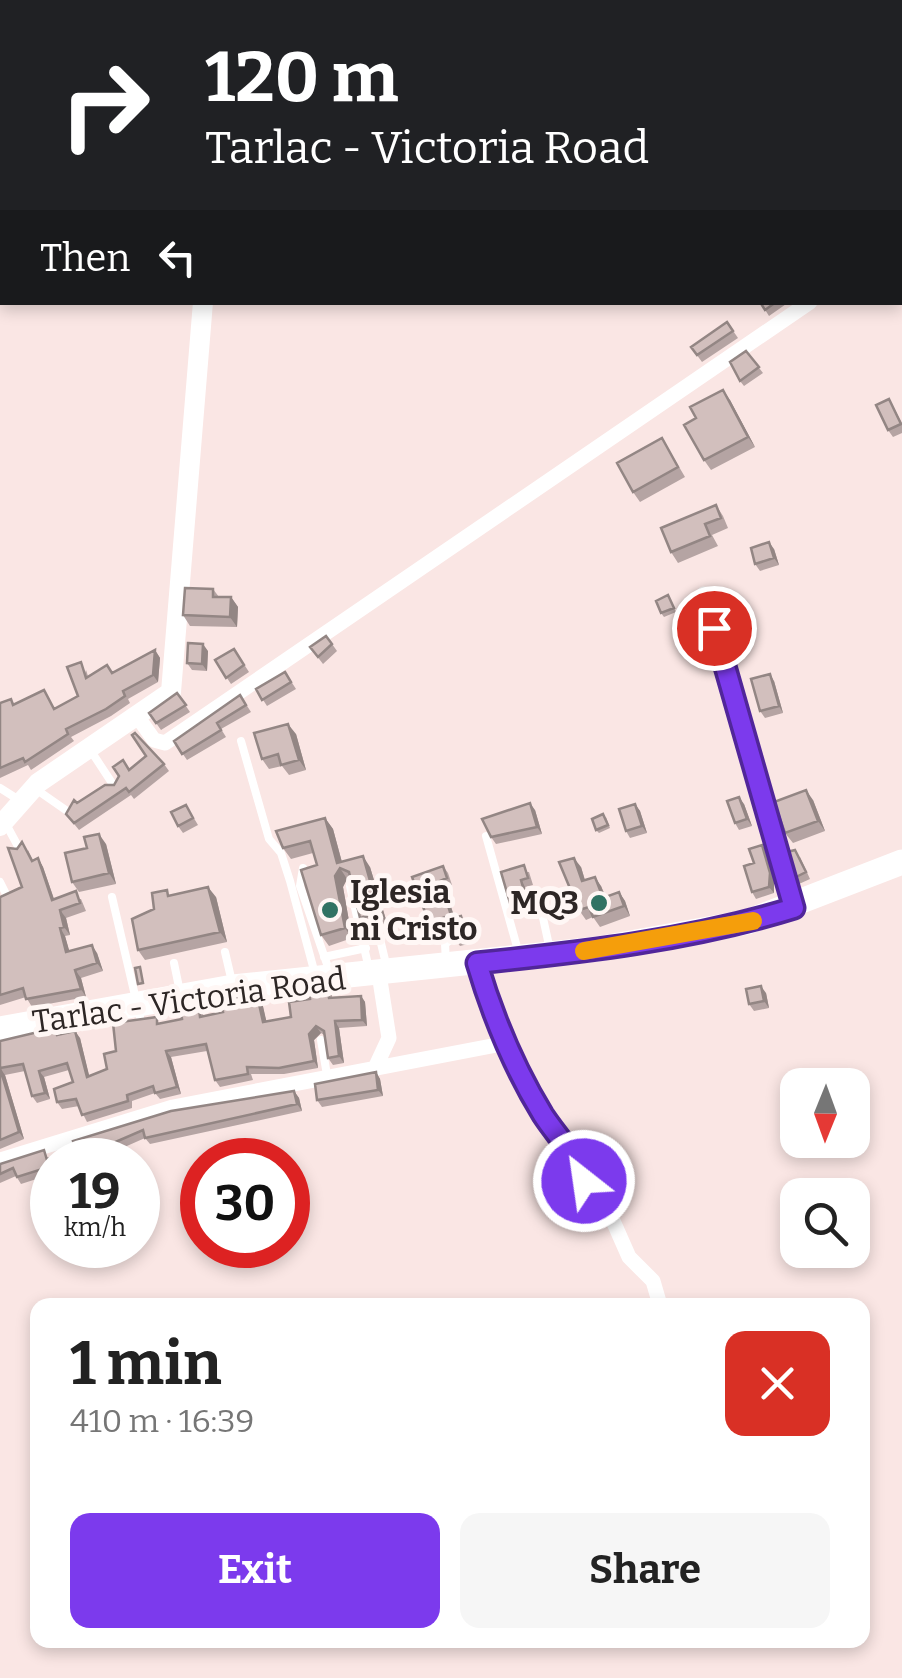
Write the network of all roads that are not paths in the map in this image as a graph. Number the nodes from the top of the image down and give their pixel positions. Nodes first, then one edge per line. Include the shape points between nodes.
1 (203, 305) edge
2 (806, 305) edge
3 (704, 594) dead end
4 (137, 716) junction
5 (241, 740) dead end
6 (89, 748) junction
7 (114, 786) edge
8 (0, 788) edge
9 (26, 794) junction
10 (70, 812) edge
11 (2, 822) edge
12 (486, 836) edge
13 (20, 850) edge
14 (902, 862) edge
15 (304, 868) edge
16 (0, 882) edge
17 (350, 886) edge
18 (8, 898) edge
19 (112, 898) dead end
20 (540, 904) dead end
21 (794, 908) junction
22 (379, 934) dead end
23 (456, 936) edge
24 (366, 948) junction
25 (225, 952) dead end
26 (550, 954) junction
27 (520, 958) junction
28 (174, 963) dead end
29 (477, 963) junction
30 (446, 967) junction
31 (324, 971) junction
32 (379, 974) junction
33 (233, 987) junction
34 (181, 997) junction
35 (139, 1011) junction
36 (0, 1029) edge
37 (321, 1040) edge
38 (502, 1044) junction
39 (376, 1066) junction
40 (327, 1076) junction
41 (0, 1160) edge
42 (658, 1298) edge

1 - 4 street via 172,686
2 - 4 street via 165,744
3 - 21 street
4 - 6 street
5 - 31 lane via 269,839 281,854
6 - 7 lane
6 - 9 street
8 - 9 lane
9 - 10 lane
9 - 11 street
11 - 13 lane
12 - 27 lane
14 - 21 main road, Tarlac - Victoria Road
15 - 31 lane via 300,886
16 - 18 lane
17 - 24 lane
19 - 35 lane
20 - 26 lane
21 - 26 main road, Tarlac - Victoria Road via 747,922
22 - 32 lane
23 - 30 lane via 445,944
24 - 31 lane
24 - 32 lane
25 - 33 lane
26 - 27 main road, Tarlac - Victoria Road
27 - 29 main road, Tarlac - Victoria Road
28 - 34 lane
29 - 30 main road, Tarlac - Victoria Road
29 - 38 street
30 - 32 main road, Tarlac - Victoria Road
31 - 32 main road, Tarlac - Victoria Road
31 - 33 main road, Tarlac - Victoria Road
32 - 39 street via 389,1038
33 - 34 main road, Tarlac - Victoria Road
34 - 35 main road, Tarlac - Victoria Road
35 - 36 main road, Tarlac - Victoria Road
37 - 40 lane
38 - 39 street
38 - 42 street via 576,1156 629,1257 653,1280
39 - 40 street
40 - 41 street via 173,1107

